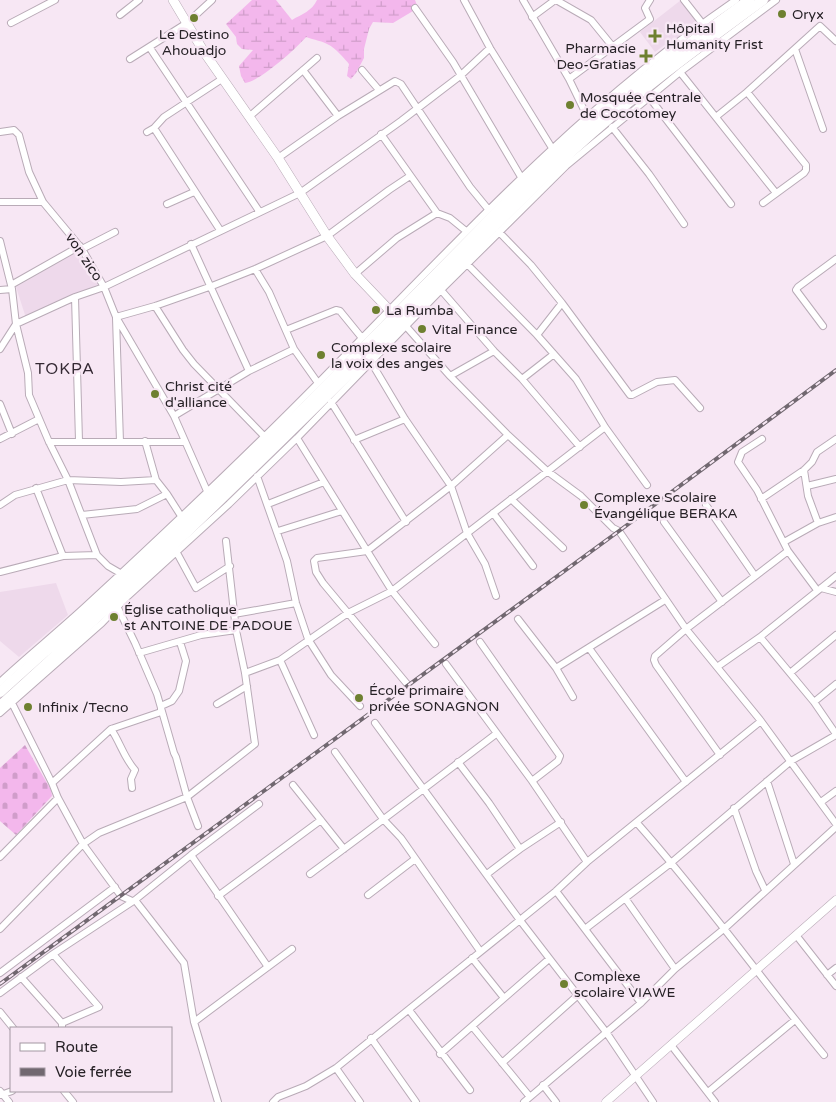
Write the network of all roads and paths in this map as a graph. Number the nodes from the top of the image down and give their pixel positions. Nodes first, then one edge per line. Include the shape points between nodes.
1 (55, 0) edge
2 (139, 0) edge
3 (173, 0) edge
4 (212, 0) edge
5 (464, 0) edge
6 (523, 0) edge
7 (556, 0) edge
8 (650, 0) edge
9 (684, 0) edge
10 (736, 0) edge
11 (750, 0) edge
12 (763, 0) edge
13 (776, 0) edge
14 (416, 8) dead end
15 (120, 15) dead end
16 (532, 16) junction
17 (11, 23) dead end
18 (187, 23) junction
19 (702, 23) junction
20 (836, 41) edge
21 (613, 47) junction
22 (150, 48) junction
23 (490, 48) junction
24 (794, 49) junction
25 (317, 58) dead end
26 (130, 59) dead end
27 (303, 70) junction
28 (362, 70) dead end
29 (680, 72) junction
30 (460, 76) junction
31 (568, 78) junction
32 (222, 79) junction
33 (379, 90) junction
34 (747, 92) junction
35 (649, 97) junction
36 (186, 102) junction
37 (418, 108) junction
38 (250, 116) junction
39 (338, 116) junction
40 (587, 116) junction
41 (717, 116) junction
42 (612, 127) junction
43 (823, 129) dead end
44 (0, 132) edge
45 (381, 134) junction
46 (552, 148) junction
47 (278, 158) junction
48 (410, 176) junction
49 (521, 177) junction
50 (194, 192) junction
51 (300, 193) junction
52 (776, 193) junction
53 (0, 202) edge
54 (43, 202) junction
55 (167, 204) dead end
56 (731, 204) dead end
57 (763, 204) dead end
58 (488, 209) junction
59 (258, 211) junction
60 (436, 214) junction
61 (684, 224) dead end
62 (220, 230) junction
63 (466, 231) junction
64 (115, 232) dead end
65 (499, 232) junction
66 (327, 236) junction
67 (1, 244) edge
68 (191, 244) junction
69 (81, 248) junction
70 (836, 259) edge
71 (467, 264) junction
72 (255, 269) junction
73 (355, 274) junction
74 (212, 286) junction
75 (12, 287) junction
76 (104, 287) junction
77 (0, 290) edge
78 (441, 290) junction
79 (75, 297) junction
80 (562, 303) junction
81 (155, 306) junction
82 (116, 317) junction
83 (398, 319) junction
84 (16, 324) junction
85 (824, 326) dead end
86 (286, 330) junction
87 (537, 335) junction
88 (362, 338) junction
89 (0, 348) edge
90 (294, 349) junction
91 (494, 351) junction
92 (554, 354) junction
93 (372, 362) junction
94 (249, 371) junction
95 (450, 376) junction
96 (522, 379) junction
97 (318, 383) junction
98 (218, 390) junction
99 (332, 402) junction
100 (0, 404) edge
101 (700, 408) dead end
102 (174, 416) junction
103 (406, 418) junction
104 (39, 419) junction
105 (605, 427) junction
106 (12, 434) junction
107 (508, 435) junction
108 (264, 436) junction
109 (297, 438) junction
110 (0, 439) edge
111 (762, 439) dead end
112 (354, 440) junction
113 (836, 440) edge
114 (79, 441) junction
115 (145, 441) junction
116 (49, 442) junction
117 (120, 442) junction
118 (184, 442) junction
119 (580, 446) junction
120 (804, 470) junction
121 (547, 471) junction
122 (257, 476) junction
123 (836, 479) edge
124 (68, 480) junction
125 (156, 480) junction
126 (324, 482) junction
127 (647, 484) dead end
128 (451, 486) junction
129 (807, 486) junction
130 (36, 488) junction
131 (207, 491) junction
132 (168, 494) junction
133 (511, 499) junction
134 (761, 499) junction
135 (268, 504) junction
136 (0, 505) edge
137 (706, 506) dead end
138 (342, 511) junction
139 (493, 514) junction
140 (82, 515) junction
141 (181, 516) junction
142 (836, 516) edge
143 (406, 522) junction
144 (664, 522) dead end
145 (818, 523) junction
146 (278, 531) junction
147 (467, 533) junction
148 (226, 541) dead end
149 (784, 542) junction
150 (563, 548) dead end
151 (788, 550) junction
152 (368, 551) junction
153 (177, 553) junction
154 (63, 556) junction
155 (97, 556) junction
156 (230, 566) junction
157 (533, 566) dead end
158 (0, 572) edge
159 (120, 573) junction
160 (755, 576) junction
161 (836, 576) edge
162 (819, 589) junction
163 (392, 592) junction
164 (836, 592) edge
165 (496, 596) dead end
166 (665, 600) junction
167 (722, 602) junction
168 (296, 603) junction
169 (118, 608) junction
170 (348, 613) junction
171 (234, 614) junction
172 (518, 619) dead end
173 (686, 629) junction
174 (236, 630) junction
175 (760, 637) junction
176 (308, 639) junction
177 (834, 639) edge
178 (180, 642) junction
179 (480, 642) dead end
180 (435, 644) dead end
181 (589, 648) junction
182 (139, 652) junction
183 (280, 660) junction
184 (446, 664) dead end
185 (717, 667) junction
186 (556, 668) junction
187 (245, 673) junction
188 (790, 673) junction
189 (836, 684) edge
190 (408, 685) dead end
191 (246, 686) junction
192 (4, 692) edge
193 (572, 697) dead end
194 (814, 702) junction
195 (217, 704) dead end
196 (0, 706) edge
197 (360, 706) dead end
198 (162, 712) junction
199 (0, 713) edge
200 (761, 721) junction
201 (375, 723) dead end
202 (111, 729) junction
203 (496, 734) junction
204 (836, 734) edge
205 (314, 735) dead end
206 (335, 752) dead end
207 (720, 755) junction
208 (791, 761) junction
209 (458, 762) junction
210 (532, 781) junction
211 (767, 781) junction
212 (686, 782) junction
213 (52, 783) junction
214 (293, 785) dead end
215 (132, 788) dead end
216 (423, 791) junction
217 (836, 791) edge
218 (187, 797) junction
219 (58, 798) junction
220 (821, 802) junction
221 (259, 804) dead end
222 (734, 808) junction
223 (383, 819) junction
224 (321, 820) junction
225 (561, 822) junction
226 (637, 823) junction
227 (836, 825) edge
228 (198, 826) dead end
229 (83, 844) junction
230 (344, 849) junction
231 (520, 849) junction
232 (191, 855) junction
233 (0, 857) edge
234 (415, 859) junction
235 (587, 862) junction
236 (672, 862) junction
237 (794, 864) junction
238 (310, 874) dead end
239 (487, 874) junction
240 (116, 887) junction
241 (765, 890) junction
242 (556, 891) junction
243 (368, 895) dead end
244 (218, 896) junction
245 (625, 898) junction
246 (836, 900) edge
247 (133, 901) junction
248 (519, 919) junction
249 (585, 928) junction
250 (725, 928) junction
251 (0, 929) edge
252 (796, 935) junction
253 (292, 949) dead end
254 (480, 951) junction
255 (53, 954) junction
256 (472, 958) junction
257 (549, 959) junction
258 (0, 962) edge
259 (268, 967) junction
260 (836, 968) edge
261 (676, 969) junction
262 (2, 971) edge
263 (756, 971) junction
264 (827, 975) junction
265 (21, 977) junction
266 (836, 986) edge
267 (0, 993) edge
268 (577, 996) junction
269 (504, 998) junction
270 (641, 1003) junction
271 (409, 1010) junction
272 (0, 1012) edge
273 (795, 1020) junction
274 (194, 1022) junction
275 (62, 1026) edge
276 (472, 1026) junction
277 (12, 1027) edge
278 (606, 1032) junction
279 (371, 1038) junction
280 (671, 1045) junction
281 (440, 1054) junction
282 (824, 1055) dead end
283 (502, 1063) junction
284 (336, 1068) junction
285 (634, 1076) junction
286 (542, 1085) junction
287 (470, 1090) dead end
288 (65, 1092) edge
289 (708, 1092) junction
290 (1, 1093) edge
291 (530, 1097) junction
292 (9, 1102) edge
293 (73, 1102) edge
294 (218, 1102) edge
295 (273, 1102) edge
296 (360, 1102) edge
297 (416, 1102) edge
298 (524, 1102) edge
299 (556, 1102) edge
300 (606, 1102) edge
301 (653, 1102) edge
302 (715, 1102) edge

1 - 17 street
2 - 15 street
3 - 18 main road
4 - 18 street
5 - 23 street
6 - 16 street
7 - 16 street
7 - 21 street via 591,20
8 - 21 street via 645,8 650,19
9 - 19 street
10 - 19 street
11 - 83 highway via 660,66 564,146 498,210
12 - 83 highway via 678,62 570,153
13 - 29 street
14 - 30 street
16 - 31 street
18 - 22 street
18 - 32 main road
19 - 40 street
20 - 24 street via 820,26
21 - 31 street
22 - 26 street
22 - 36 street
23 - 30 street
23 - 46 street
24 - 34 street
24 - 43 street
25 - 27 street
27 - 38 street
27 - 39 street
28 - 33 street
29 - 35 street
29 - 41 street
30 - 37 street
30 - 49 street
31 - 40 street
32 - 36 street
32 - 38 main road
33 - 37 street via 395,81 401,84
33 - 39 street
34 - 41 street
34 - 52 street via 806,164 804,173
35 - 42 street
35 - 56 street
36 - 50 street via 150,130
36 - 59 street
37 - 45 street
37 - 58 street
38 - 47 main road
39 - 47 street
40 - 46 street
41 - 52 street
42 - 61 street
42 - 65 street via 566,166
44 - 54 street, von zico via 14,130 19,134 29,172
45 - 48 street
45 - 51 street
46 - 49 street
47 - 51 main road
48 - 60 street
48 - 66 street
49 - 58 street
50 - 55 street
50 - 62 street
51 - 59 street
51 - 66 main road
52 - 57 street
53 - 54 street
54 - 69 street, von zico
58 - 63 street
59 - 62 street
60 - 63 street via 450,218
60 - 73 street via 397,238
62 - 68 street
63 - 83 street
64 - 69 street
65 - 71 street
65 - 80 street
66 - 72 street
66 - 73 main road
67 - 75 street
68 - 74 street
68 - 76 street
69 - 75 street
69 - 76 street, von zico
70 - 85 street via 796,290
71 - 78 street
71 - 87 street
72 - 74 street
72 - 86 street
73 - 83 main road
74 - 81 street
74 - 94 street
75 - 77 street
75 - 84 street
76 - 79 street
76 - 82 street, von zico
78 - 83 street
78 - 91 street
79 - 84 street
79 - 114 street
80 - 87 street
80 - 101 street via 630,395 662,381 675,380
81 - 82 street
81 - 98 street via 183,350
82 - 102 street
82 - 117 street
83 - 88 street
83 - 93 street
83 - 95 street
83 - 192 highway
84 - 89 street
84 - 104 street via 28,373 29,395
86 - 88 street via 336,310
86 - 90 street
87 - 92 street
88 - 97 street
90 - 94 street
90 - 97 street
91 - 95 street
91 - 96 street
92 - 96 street
92 - 105 street via 576,379
93 - 99 street
93 - 103 street
94 - 98 street
95 - 107 street
96 - 119 street
97 - 108 street
98 - 102 street
98 - 108 street
99 - 109 street
99 - 112 street
100 - 106 street
102 - 118 street
103 - 112 street
103 - 128 street
104 - 106 street
104 - 116 street
105 - 119 street
105 - 127 street
106 - 110 street
107 - 121 street
107 - 128 street
108 - 131 street
109 - 122 street
109 - 126 street
111 - 134 street via 742,452 738,462
112 - 143 street
113 - 120 street via 817,452
114 - 116 street
114 - 117 street
115 - 117 street
115 - 118 street
115 - 125 street
116 - 124 street
118 - 131 street
119 - 121 street
120 - 129 street
120 - 134 street
121 - 133 street
121 - 166 street via 581,496 619,531
122 - 135 street
122 - 153 street
123 - 129 street
124 - 125 street
124 - 130 street
124 - 140 street
125 - 132 street
126 - 135 street
126 - 138 street
128 - 143 street
128 - 147 street
129 - 145 street
130 - 136 street via 15,495
130 - 154 street
131 - 141 street
132 - 140 street via 141,508
132 - 141 street
133 - 139 street
133 - 150 street
134 - 149 street
135 - 146 street
137 - 160 street
138 - 146 street
138 - 152 street
139 - 147 street
139 - 157 street
140 - 155 street
141 - 159 street
142 - 145 street
143 - 152 street
144 - 167 street
145 - 149 street
146 - 168 street
147 - 163 street
147 - 165 street via 485,564
148 - 156 street
149 - 151 street
151 - 160 street
151 - 162 street
152 - 163 street
152 - 170 street via 314,561 316,572
153 - 156 street via 196,588
153 - 169 street
154 - 155 street
154 - 158 street
155 - 159 street
156 - 171 street
159 - 192 street
160 - 167 street
161 - 162 street
162 - 164 street
162 - 175 street
163 - 170 street
163 - 180 street
166 - 173 street
166 - 181 street
167 - 173 street
168 - 171 street
168 - 176 street
169 - 182 street
169 - 192 street
170 - 176 street
170 - 190 street
171 - 174 street
172 - 186 street
173 - 185 street
173 - 207 street via 654,660
174 - 178 street
174 - 187 street
175 - 185 street
175 - 188 street
176 - 183 street
176 - 197 street via 332,675
177 - 188 street
178 - 182 street
178 - 198 street via 186,661 179,691 172,701 161,706
179 - 210 street via 560,756
181 - 186 street
181 - 212 street
182 - 198 street
183 - 187 street
183 - 205 street
184 - 203 street
185 - 200 street
186 - 193 street
187 - 191 street
188 - 194 street
189 - 194 street
191 - 195 street
191 - 218 street via 255,744
192 - 196 highway
192 - 199 street
192 - 213 street
194 - 204 street
198 - 202 street
198 - 218 street
200 - 207 street
200 - 208 street
201 - 216 street
202 - 213 street
202 - 215 street via 135,770
203 - 209 street
203 - 210 street
204 - 208 street
206 - 223 street
207 - 212 street
208 - 211 street
208 - 220 street
209 - 216 street
209 - 231 street
210 - 225 street
211 - 222 street
211 - 237 street
212 - 226 street
213 - 219 street
214 - 224 street
216 - 223 street
216 - 239 street
217 - 220 street
218 - 228 street
218 - 229 street via 98,833
219 - 229 street
219 - 233 street
220 - 227 street
221 - 232 street
222 - 236 street
222 - 241 street
223 - 230 street
223 - 234 street
224 - 230 street
224 - 244 street
225 - 231 street
225 - 235 street
226 - 235 street
226 - 236 street
227 - 237 street
229 - 240 street
229 - 251 street
230 - 238 street
231 - 239 street
232 - 244 street
232 - 247 street
234 - 243 street
234 - 254 street
235 - 242 street
236 - 245 street
236 - 250 street
237 - 241 street
239 - 248 street
240 - 247 street via 121,896
240 - 262 street
241 - 250 street
242 - 248 street
242 - 249 street
244 - 259 street
245 - 249 street
245 - 261 street
246 - 252 street
247 - 255 street
247 - 274 street via 182,958
248 - 254 street
248 - 257 street
249 - 270 street
250 - 261 street
250 - 263 street
252 - 263 street
252 - 264 street
253 - 259 street
254 - 256 street
255 - 265 street
255 - 275 street via 99,1007
256 - 269 street
256 - 271 street
257 - 268 street
257 - 269 street
258 - 262 street
259 - 274 street
260 - 264 street
261 - 270 street
263 - 273 street
263 - 280 street
264 - 266 street
265 - 267 street
265 - 275 street
268 - 278 street
268 - 283 street
269 - 276 street
270 - 278 street
271 - 279 street
271 - 281 street
272 - 277 street
273 - 282 street
273 - 289 street
274 - 294 street
276 - 281 street
276 - 283 street
278 - 285 street
278 - 286 street
279 - 284 street
279 - 297 street
280 - 285 street
280 - 289 street
281 - 287 street
283 - 291 street
284 - 295 street
284 - 296 street
285 - 300 street
285 - 301 street
286 - 291 street
286 - 299 street
288 - 293 street
289 - 302 street
290 - 292 street
291 - 298 street

